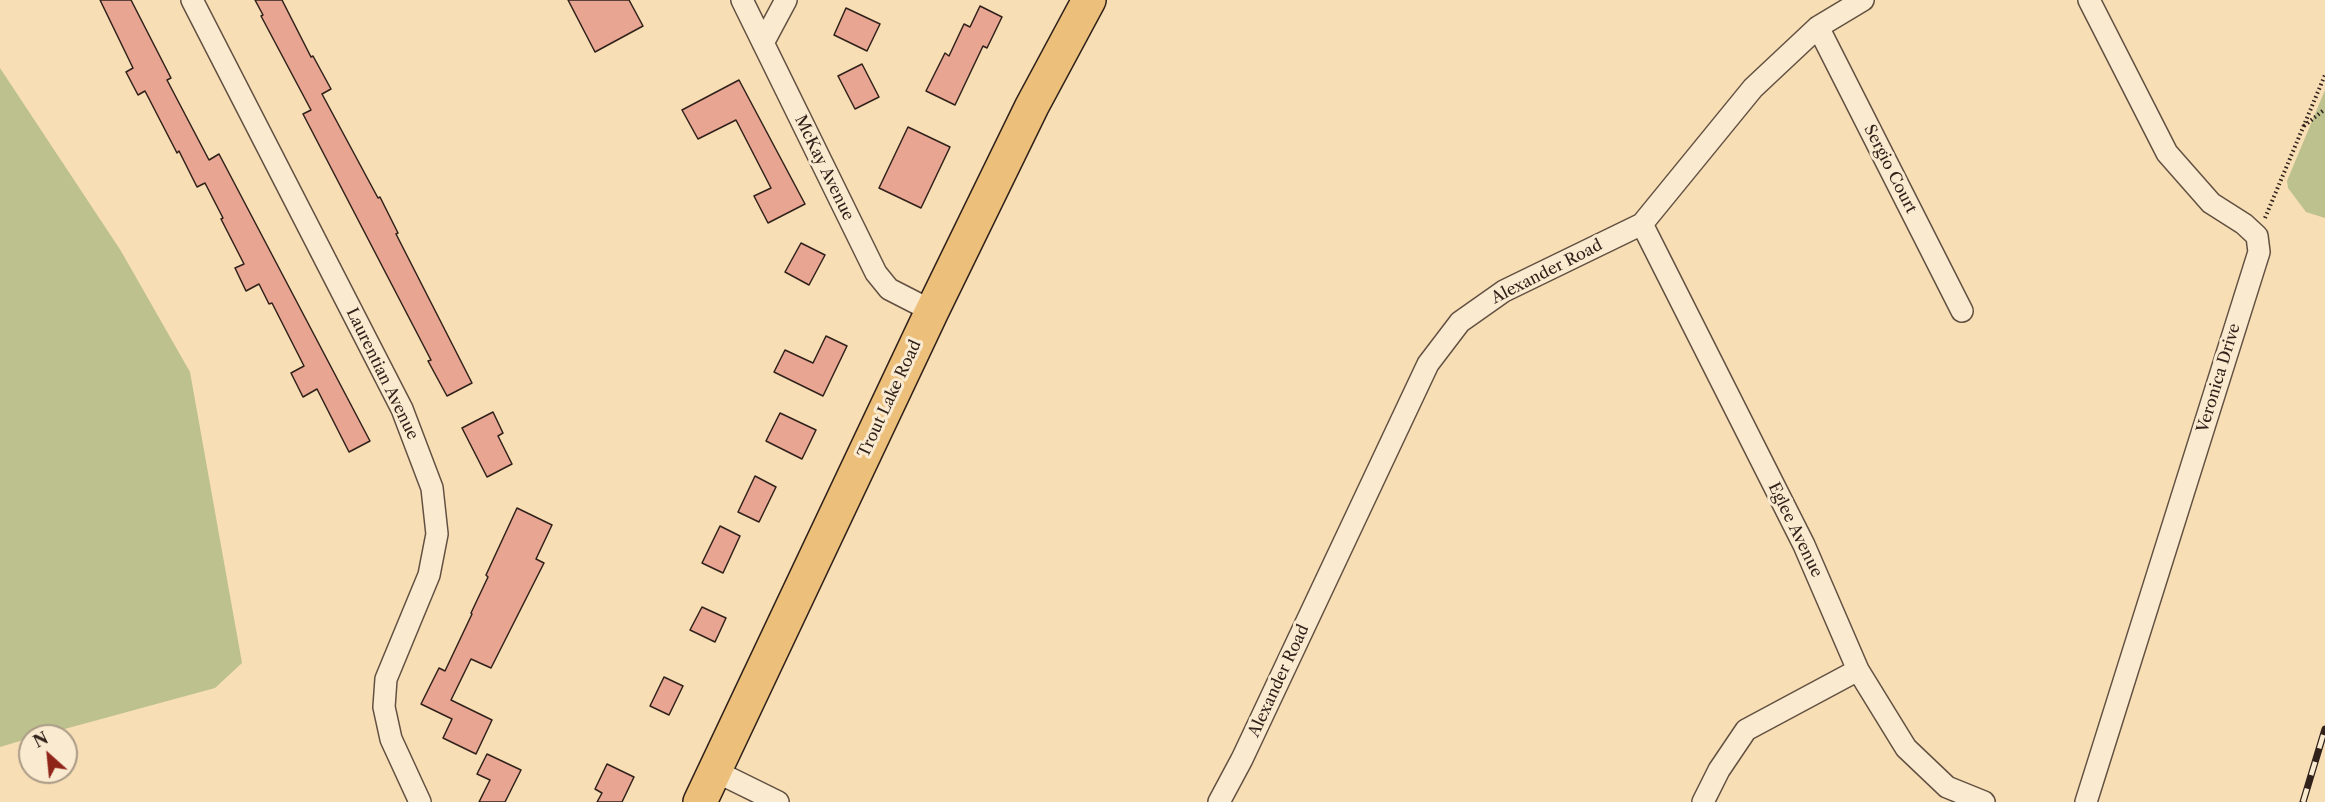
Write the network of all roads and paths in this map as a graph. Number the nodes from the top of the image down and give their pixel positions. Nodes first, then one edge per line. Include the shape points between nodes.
1 (192, 0) edge
2 (742, 0) edge
3 (786, 0) edge
4 (1089, 0) edge
5 (1863, 0) edge
6 (2089, 0) edge
7 (1818, 27) junction
8 (763, 43) junction
9 (2325, 75) edge
10 (2325, 109) edge
11 (2304, 126) junction
12 (1642, 224) junction
13 (2257, 236) junction
14 (1962, 311) dead end
15 (932, 312) junction
16 (1858, 670) junction
17 (715, 771) junction
18 (420, 802) edge
19 (700, 802) edge
20 (778, 802) edge
21 (1219, 802) edge
22 (1704, 802) edge
23 (1984, 802) edge
24 (2086, 802) edge

1 - 18 street, Laurentian Avenue via 402,409 432,488 437,534 429,575 386,679 384,706 391,740
2 - 8 street, McKay Avenue
3 - 8 street
4 - 15 main road, Trout Lake Road via 1032,106
5 - 7 street, Alexander Road
6 - 13 street via 2167,153 2211,203
7 - 12 street, Alexander Road via 1753,88
7 - 14 street, Sergio Court
8 - 15 street, McKay Avenue via 876,273 890,289
9 - 11 path
10 - 11 path
11 - 13 path
12 - 16 street, Eglee Avenue via 1804,545
12 - 21 street, Alexander Road via 1504,291 1460,322 1428,364
13 - 24 street, Veronica Drive via 2259,252
15 - 17 main road, Trout Lake Road
16 - 22 street via 1746,730 1719,770
16 - 23 street, Eglee Avenue via 1906,748 1947,787
17 - 19 main road, Trout Lake Road
17 - 20 street

